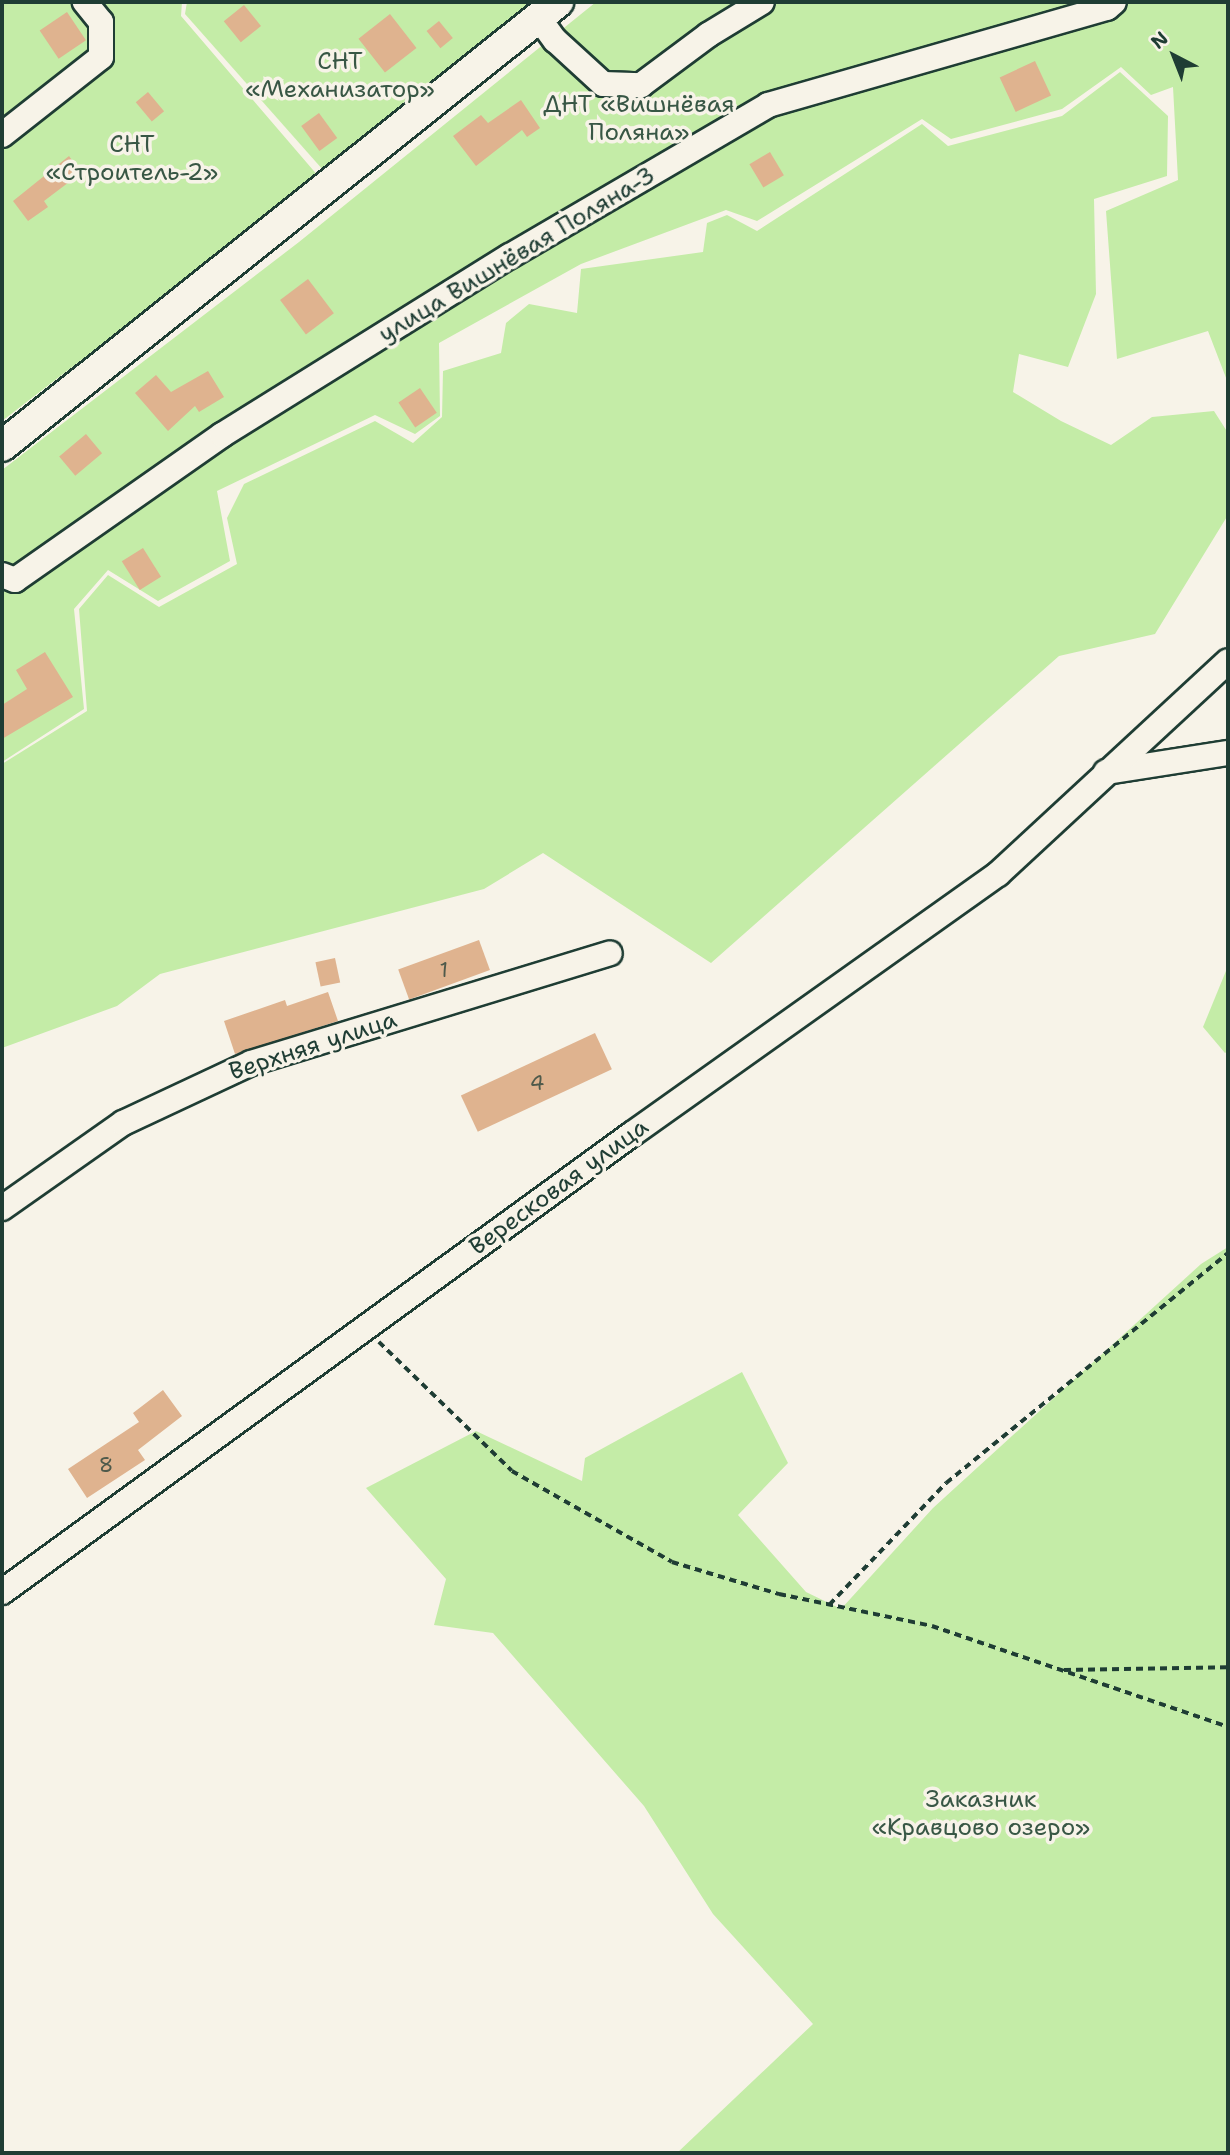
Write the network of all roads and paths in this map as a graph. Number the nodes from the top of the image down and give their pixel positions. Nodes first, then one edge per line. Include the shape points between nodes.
1 (85, 2) edge
2 (762, 2) edge
3 (1115, 2) edge
4 (548, 10) edge
5 (2, 135) edge
6 (2, 446) edge
7 (2, 575) edge
8 (1228, 661) edge
9 (1228, 752) edge
10 (1106, 772) junction
11 (610, 953) dead end
12 (2, 1208) edge
13 (1228, 1253) edge
14 (365, 1329) junction
15 (2, 1592) edge
16 (829, 1605) junction
17 (1228, 1667) edge
18 (1058, 1670) junction
19 (1228, 1727) edge

1 - 5 street via 101,22 100,58
2 - 4 street via 640,85 603,84 555,40
3 - 7 street, улица Вишнёвая Поляна-3 via 768,105 234,428 15,580
4 - 6 main road
8 - 10 street, Вересковая улица
9 - 10 street
10 - 14 street, Вересковая улица via 998,874
11 - 12 street, Верхняя улица via 251,1063 123,1123
13 - 16 path via 946,1483
14 - 15 street, Вересковая улица
14 - 16 path via 512,1471 672,1562
16 - 18 path via 932,1626
17 - 18 path
18 - 19 path

